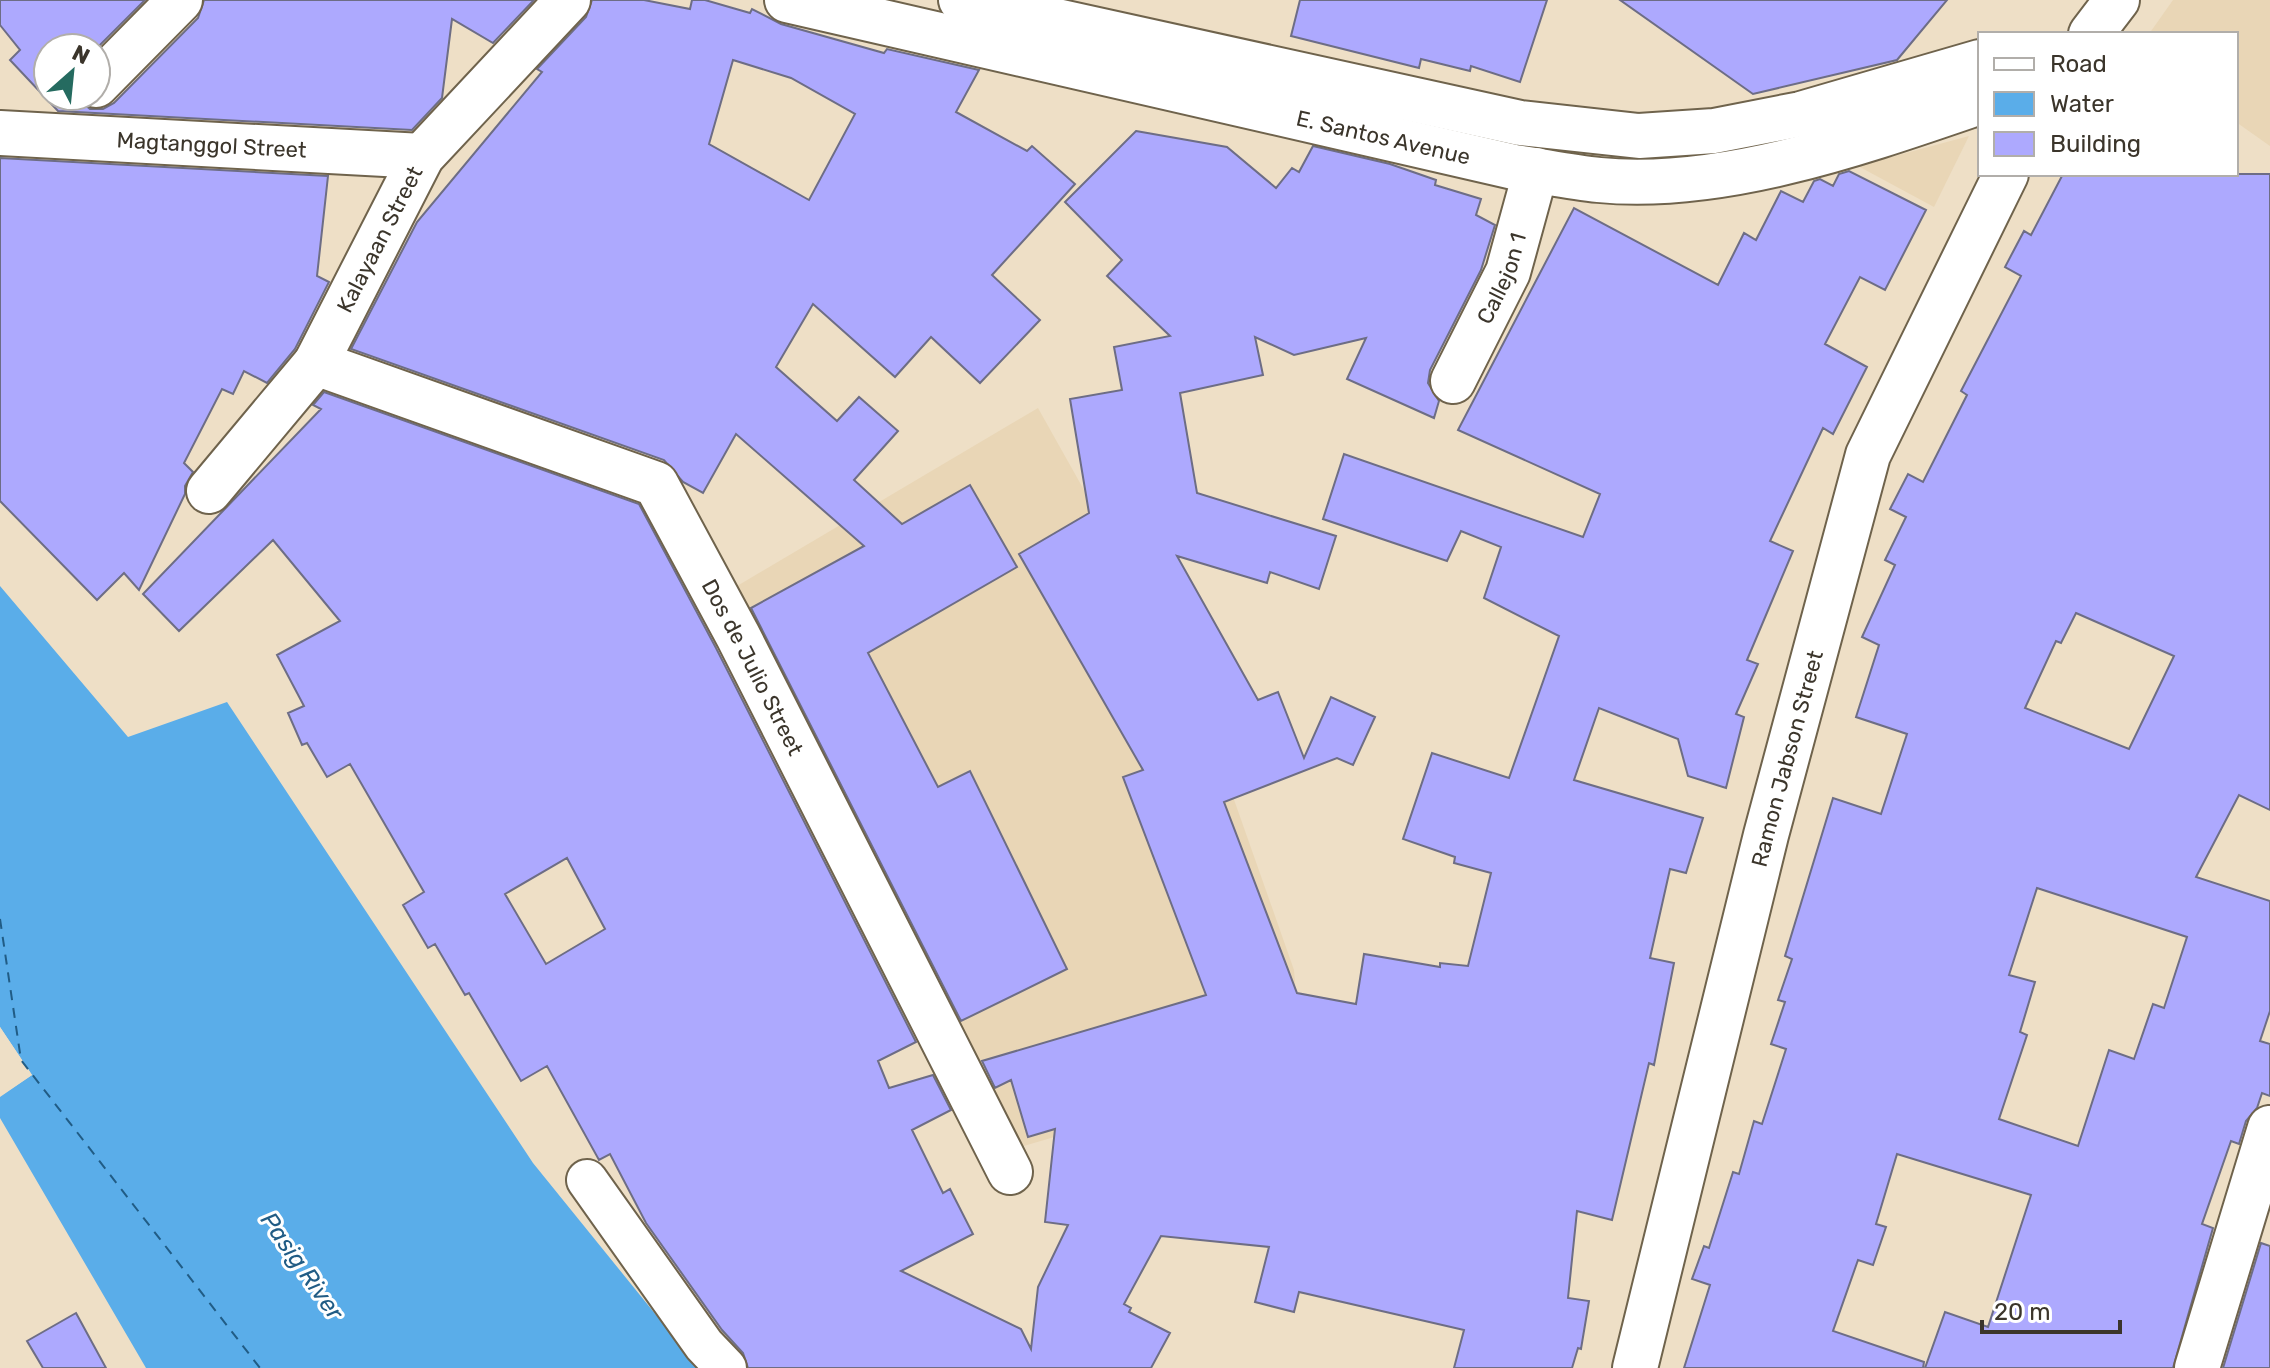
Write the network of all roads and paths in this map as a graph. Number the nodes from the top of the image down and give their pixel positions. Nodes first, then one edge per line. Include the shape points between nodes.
1 (180, 0) edge
2 (568, 0) edge
3 (787, 0) edge
4 (961, 0) edge
5 (1978, 63) edge
6 (112, 69) edge
7 (1978, 103) edge
8 (69, 112) edge
9 (0, 133) edge
10 (48, 134) junction
11 (422, 156) junction
12 (1536, 170) junction
13 (2005, 176) edge
14 (316, 363) junction
15 (1453, 381) dead end
16 (209, 491) dead end
17 (2270, 1128) edge
18 (1010, 1172) dead end
19 (587, 1180) dead end
20 (726, 1368) edge
21 (1635, 1368) edge
22 (2197, 1368) edge

1 - 6 street
2 - 11 street, Kalayaan Street
3 - 12 street, E. Santos Avenue
4 - 5 street, E. Santos Avenue via 1520,123 1639,136 1714,131 1801,114
7 - 12 street, E. Santos Avenue via 1799,160 1710,177 1601,180
8 - 10 street
9 - 10 street, Magtanggol Street
10 - 11 street, Magtanggol Street
11 - 14 street, Kalayaan Street
12 - 15 street, Callejon 1 via 1508,272
13 - 21 street, Ramon Jabson Street via 1868,455 1766,835
14 - 16 street, Kalayaan Street
14 - 18 street, Dos de Julio Street via 656,484
17 - 22 street
19 - 20 street via 704,1345

